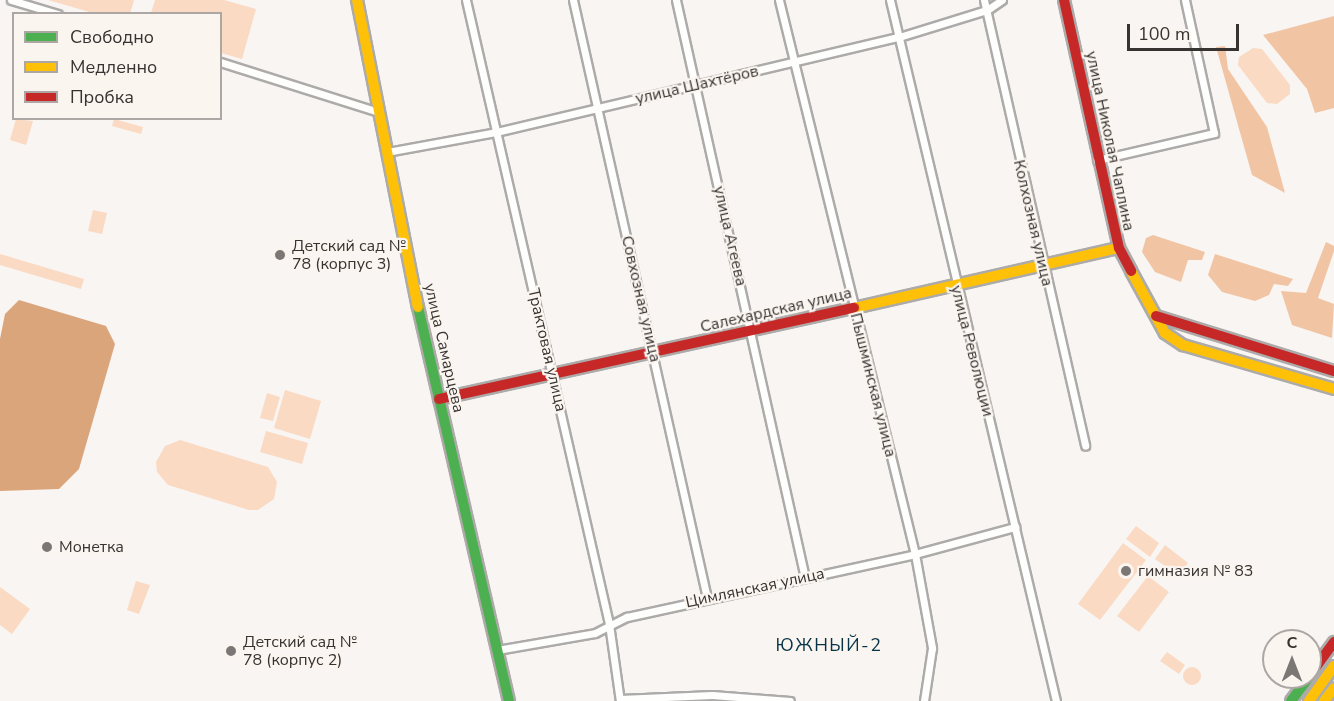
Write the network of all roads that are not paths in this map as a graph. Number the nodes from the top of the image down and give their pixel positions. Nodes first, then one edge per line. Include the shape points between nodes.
1 (11, 0) edge
2 (357, 0) edge
3 (466, 0) edge
4 (573, 0) edge
5 (676, 0) edge
6 (779, 0) edge
7 (890, 0) edge
8 (984, 0) edge
9 (1002, 0) edge
10 (1064, 0) edge
11 (1185, 0) edge
12 (987, 10) junction
13 (51, 12) edge
14 (899, 37) junction
15 (797, 61) junction
16 (222, 63) edge
17 (696, 86) junction
18 (598, 108) junction
19 (380, 112) junction
20 (496, 132) junction
21 (387, 152) junction
22 (1097, 160) junction
23 (1119, 248) junction
24 (1043, 262) junction
25 (956, 284) junction
26 (854, 308) junction
27 (1156, 316) junction
28 (751, 332) junction
29 (654, 353) junction
30 (1334, 371) edge
31 (554, 377) junction
32 (1334, 388) edge
33 (439, 399) junction
34 (1085, 446) dead end
35 (1015, 527) junction
36 (915, 554) junction
37 (805, 578) junction
38 (707, 598) junction
39 (609, 624) junction
40 (1334, 642) edge
41 (497, 651) junction
42 (1322, 658) edge
43 (1334, 666) edge
44 (1334, 688) edge
45 (620, 700) edge
46 (509, 701) edge
47 (790, 701) edge
48 (924, 701) edge
49 (1056, 701) edge
50 (1309, 701) edge
51 (1324, 701) edge

1 - 13 street
2 - 19 street, улица Самарцева
3 - 20 street, Трактовая улица
4 - 18 street, Совхозная улица
5 - 17 street, улица Агеева
6 - 15 street, Пышминская улица
7 - 14 street, улица Революции
8 - 12 street, Колхозная улица
9 - 12 street, улица Шахтёров
10 - 22 street, улица Николая Чаплина
11 - 22 street via 1211,136
12 - 14 street, улица Шахтёров
12 - 24 street, Колхозная улица
14 - 15 street, улица Шахтёров
14 - 25 street, улица Революции
15 - 17 street, улица Шахтёров
15 - 26 street, Пышминская улица
16 - 19 street
17 - 18 street, улица Шахтёров
17 - 28 street, улица Агеева
18 - 20 street, улица Шахтёров
18 - 29 street, Совхозная улица
19 - 21 street, улица Самарцева
20 - 21 street, улица Шахтёров
20 - 31 street, Трактовая улица
21 - 33 street, улица Самарцева
22 - 23 street, улица Николая Чаплина
23 - 24 street, Салехардская улица
23 - 27 street, улица Николая Чаплина
24 - 25 street, Салехардская улица
24 - 34 street, Колхозная улица
25 - 26 street, Салехардская улица
25 - 35 street, улица Революции
26 - 28 street, Салехардская улица
26 - 36 street, Пышминская улица
27 - 30 street
27 - 32 street, улица Николая Чаплина via 1165,333 1183,345
28 - 29 street, Салехардская улица
28 - 37 street, улица Агеева
29 - 31 street, Салехардская улица
29 - 38 street, Совхозная улица
31 - 33 street, Салехардская улица
31 - 39 street, Трактовая улица
33 - 41 street, улица Самарцева
35 - 36 street, Цимлянская улица
35 - 49 street, улица Революции
36 - 37 street, Цимлянская улица
36 - 48 street, Пышминская улица via 932,648
37 - 38 street, Цимлянская улица
38 - 39 street, Цимлянская улица
39 - 41 street, Цимлянская улица via 594,633
39 - 45 street, Трактовая улица
40 - 42 street
41 - 46 street, улица Самарцева
43 - 50 street
44 - 51 street
45 - 47 street via 712,695

